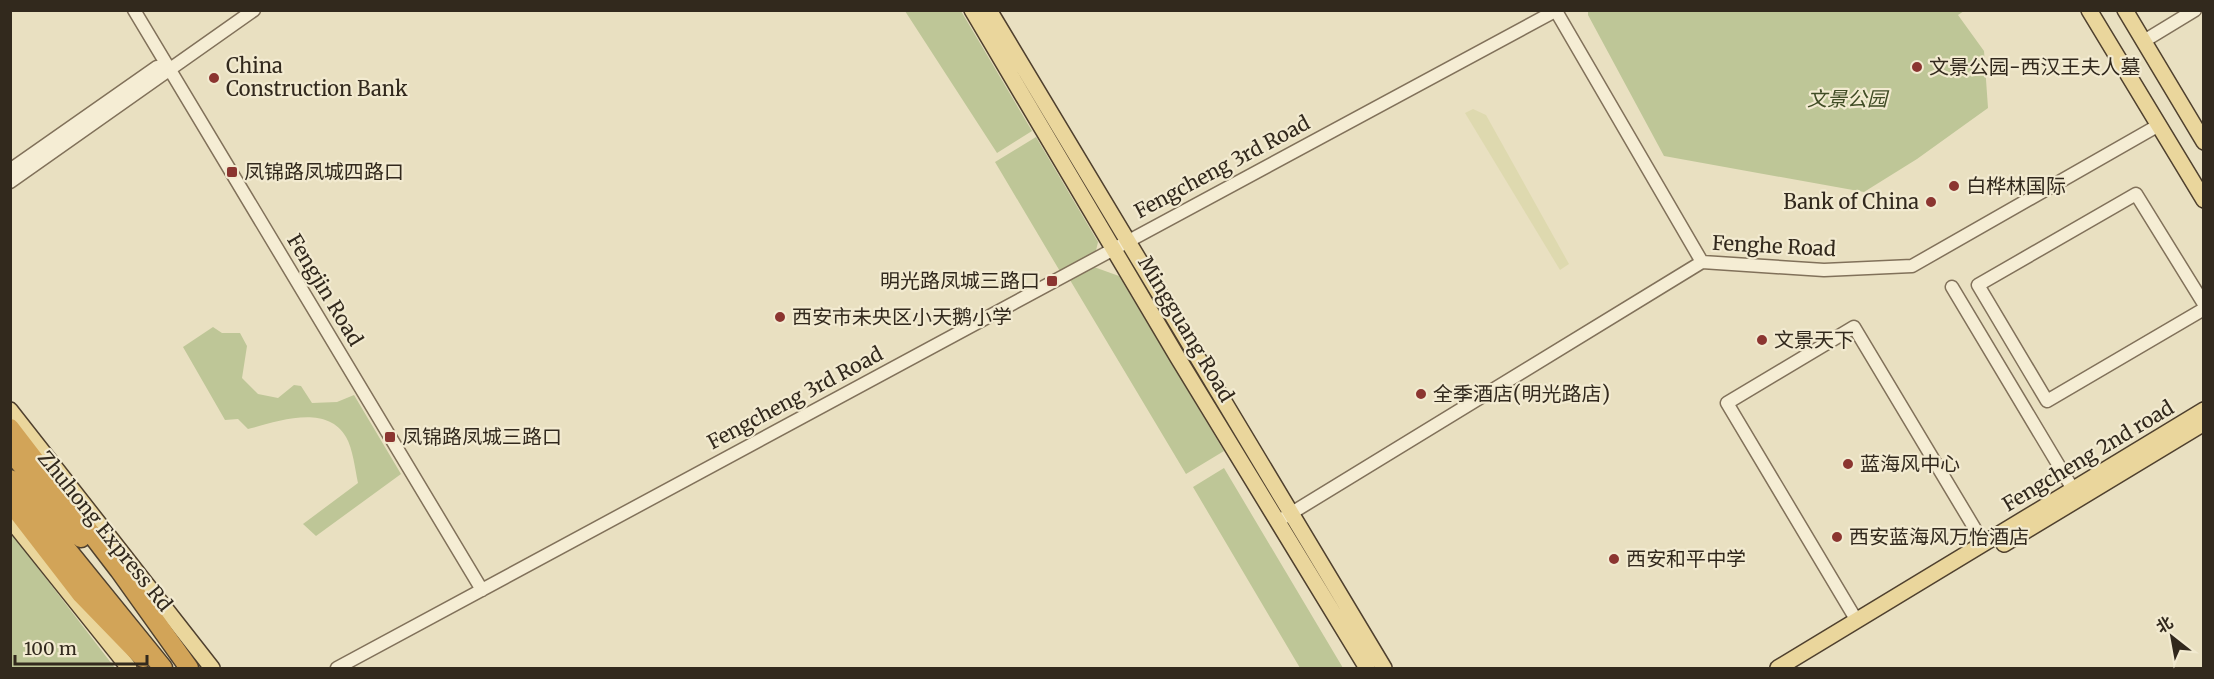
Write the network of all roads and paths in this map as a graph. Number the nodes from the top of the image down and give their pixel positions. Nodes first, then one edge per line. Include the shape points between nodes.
1 (134, 10) edge
2 (240, 10) edge
3 (254, 10) edge
4 (989, 10) edge
5 (2090, 10) edge
6 (2125, 10) edge
7 (2195, 10) edge
8 (974, 11) edge
9 (1557, 11) edge
10 (2144, 41) junction
11 (167, 65) junction
12 (2159, 125) junction
13 (2204, 142) edge
14 (10, 170) edge
15 (10, 182) edge
16 (2204, 200) edge
17 (1128, 240) junction
18 (1113, 249) junction
19 (1702, 261) junction
20 (1952, 287) dead end
21 (2204, 304) edge
22 (2204, 309) edge
23 (10, 410) edge
24 (2204, 410) edge
25 (2204, 423) edge
26 (10, 428) edge
27 (19, 462) edge
28 (2076, 495) junction
29 (10, 502) edge
30 (1285, 518) junction
31 (10, 519) edge
32 (1984, 544) junction
33 (482, 590) junction
34 (1857, 621) junction
35 (129, 669) edge
36 (154, 669) edge
37 (163, 669) edge
38 (188, 669) edge
39 (212, 669) edge
40 (337, 669) edge
41 (1367, 669) edge
42 (1384, 669) edge
43 (1778, 669) edge
44 (1795, 669) edge

1 - 11 street, Fengjin Road
2 - 11 street
3 - 11 street
4 - 17 main road, Mingguang Road
5 - 12 main road
6 - 10 main road
7 - 10 street
8 - 18 main road, Mingguang Road
9 - 17 street, Fengcheng 3rd Road
9 - 19 street
10 - 13 main road
11 - 14 street
11 - 15 street
11 - 33 street, Fengjin Road
12 - 16 main road
12 - 19 street, Fenghe Road via 1912,266 1824,270
17 - 18 street, Fengcheng 3rd Road
17 - 30 main road, Mingguang Road
18 - 30 main road, Mingguang Road
18 - 33 street, Fengcheng 3rd Road
19 - 30 street, Fenghe Road
20 - 28 street
21 - 22 street via 2136,194 1978,285 2047,401
23 - 39 main road
24 - 28 main road, Fengcheng 2nd road
25 - 28 main road, Fengcheng 2nd road
26 - 27 highway
27 - 37 highway, Zhuhong Express Rd
27 - 38 highway, Zhuhong Express Rd
28 - 32 main road, Fengcheng 2nd road
28 - 44 main road, Fengcheng 2nd road
29 - 36 highway via 81,594
30 - 41 main road, Mingguang Road
30 - 42 main road, Mingguang Road
31 - 35 main road
32 - 34 main road, Fengcheng 2nd road
32 - 34 street via 1854,327 1727,403
33 - 40 street, Fengcheng 3rd Road
34 - 43 main road, Fengcheng 2nd road

